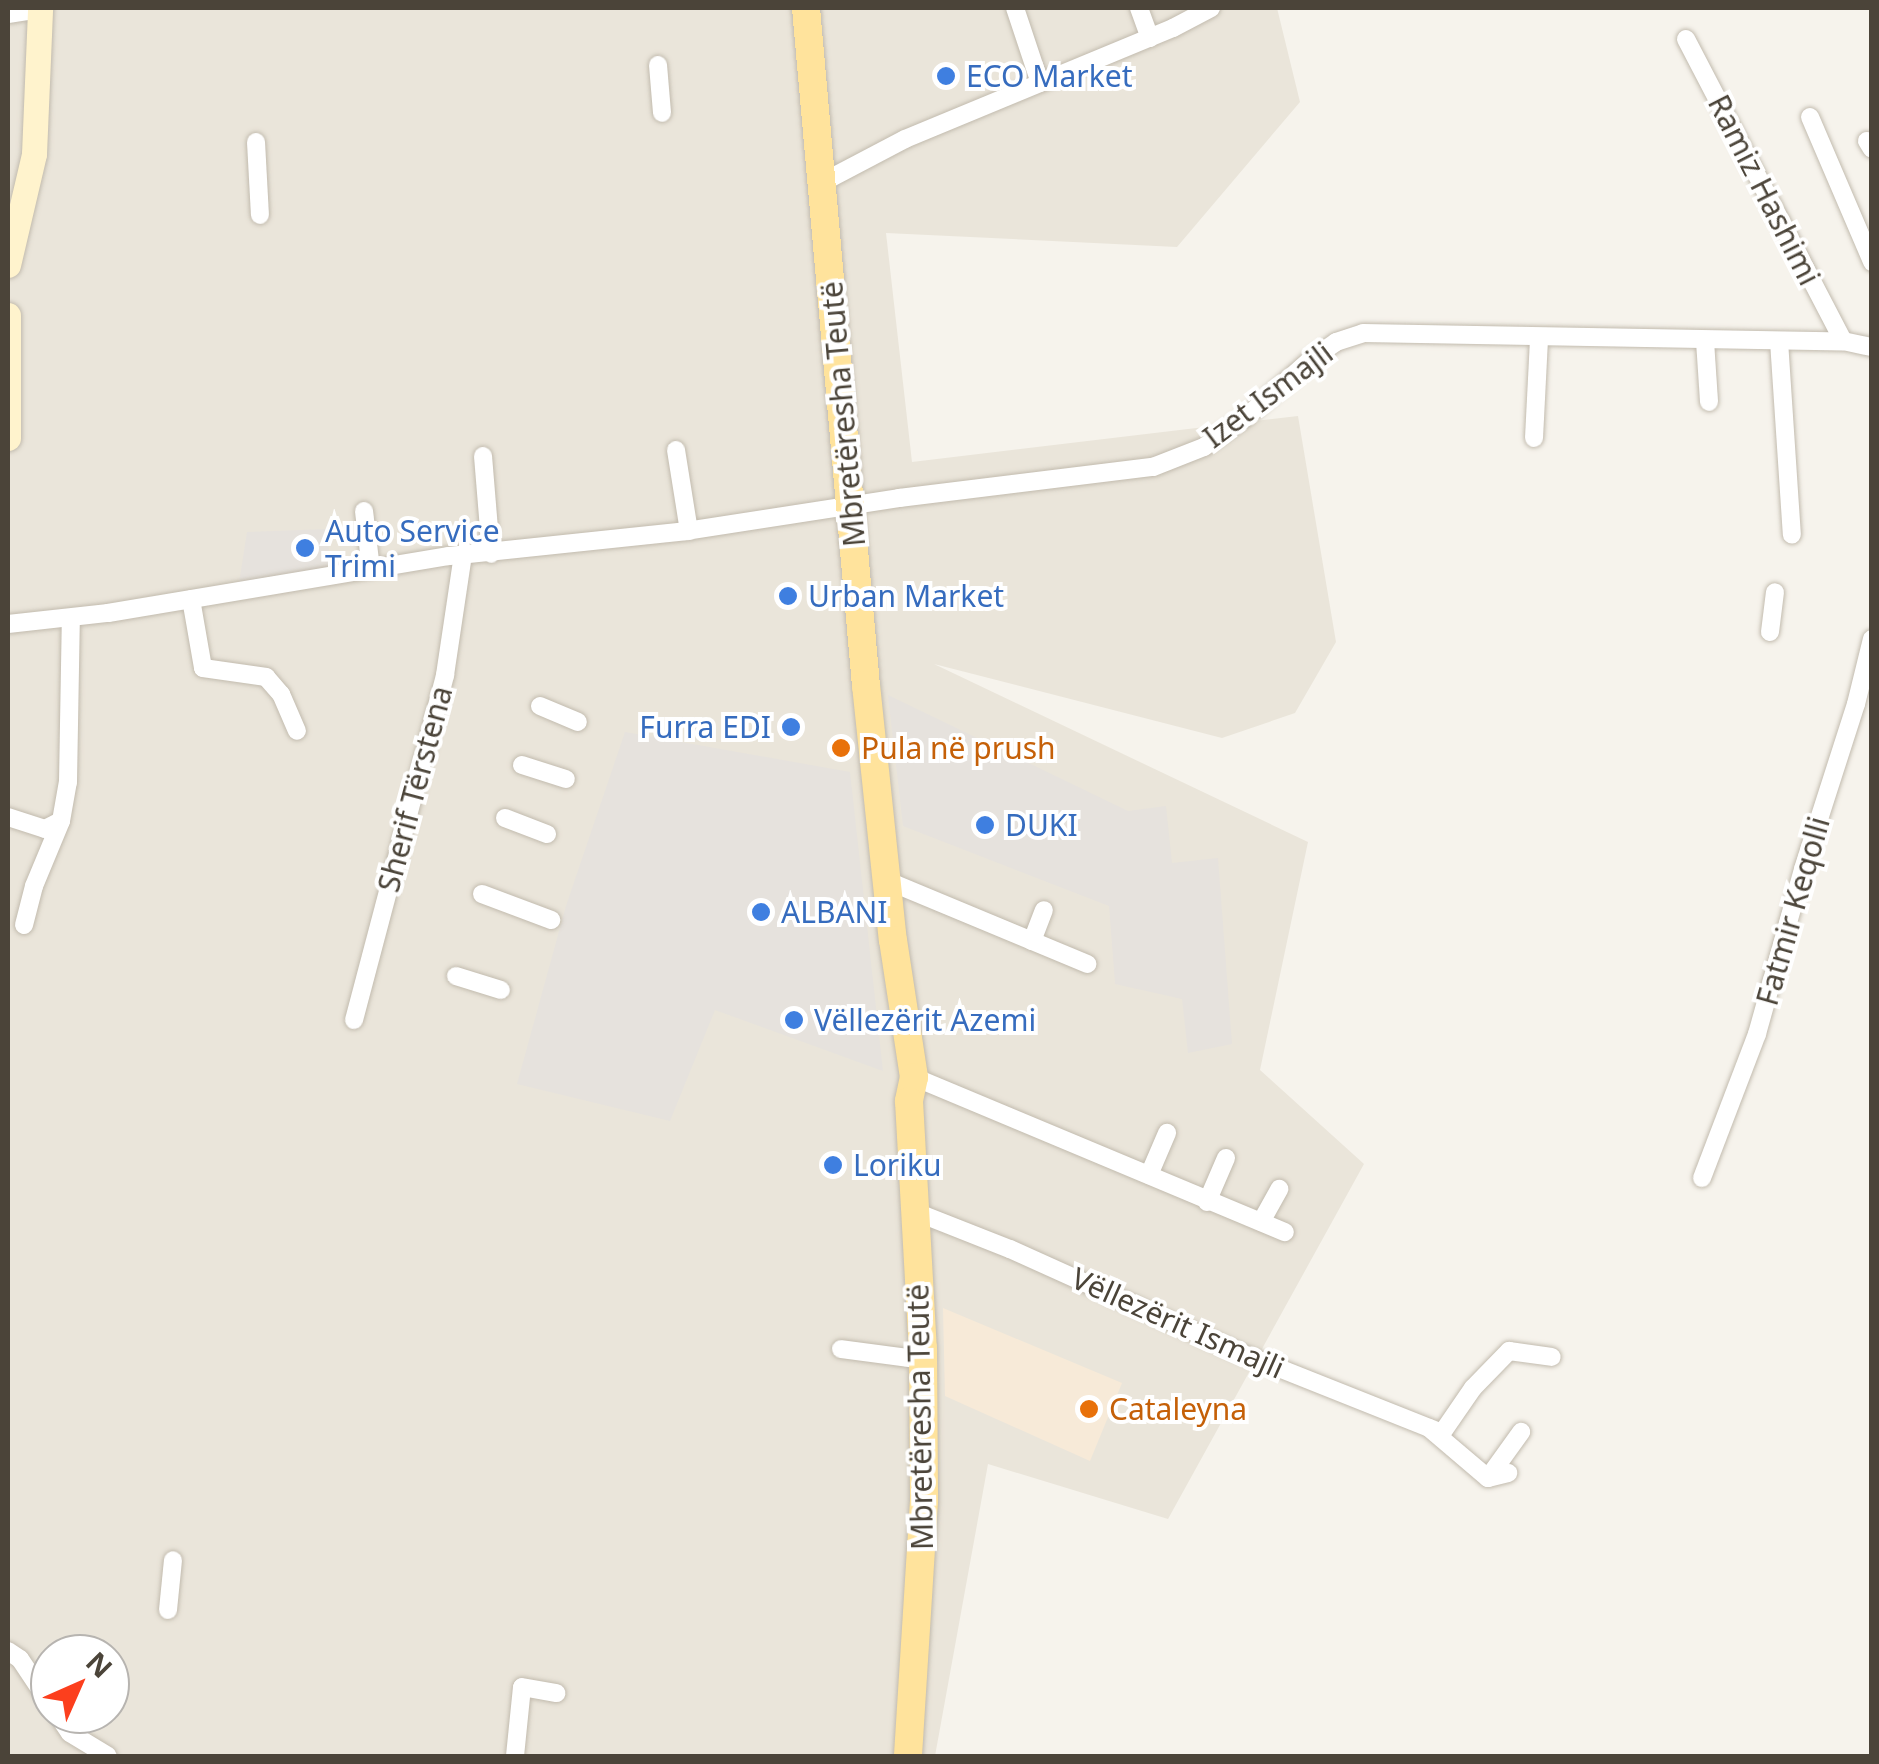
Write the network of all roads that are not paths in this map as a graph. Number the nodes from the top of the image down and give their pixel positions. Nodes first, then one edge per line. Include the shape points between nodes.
1 (40, 8) edge
2 (806, 8) edge
3 (1014, 8) edge
4 (1139, 8) edge
5 (1211, 8) edge
6 (8, 14) edge
7 (1190, 14) edge
8 (1150, 38) junction
9 (1686, 38) dead end
10 (658, 64) dead end
11 (1040, 83) junction
12 (662, 113) dead end
13 (1810, 117) dead end
14 (256, 142) dead end
15 (825, 182) junction
16 (260, 215) dead end
17 (1872, 262) edge
18 (8, 266) edge
19 (8, 315) edge
20 (1539, 338) junction
21 (1843, 340) junction
22 (1704, 341) junction
23 (1779, 341) junction
24 (1872, 347) edge
25 (1708, 402) dead end
26 (8, 438) edge
27 (1534, 438) dead end
28 (676, 450) dead end
29 (483, 456) dead end
30 (849, 506) junction
31 (364, 511) dead end
32 (690, 531) junction
33 (1792, 535) dead end
34 (491, 553) junction
35 (463, 555) junction
36 (371, 570) junction
37 (1775, 592) dead end
38 (191, 600) junction
39 (72, 618) junction
40 (8, 624) edge
41 (1770, 632) dead end
42 (1872, 639) edge
43 (540, 706) dead end
44 (578, 722) dead end
45 (297, 731) dead end
46 (522, 765) dead end
47 (566, 779) dead end
48 (8, 817) edge
49 (505, 818) dead end
50 (61, 821) junction
51 (546, 834) dead end
52 (888, 881) junction
53 (482, 894) dead end
54 (1044, 910) dead end
55 (551, 920) dead end
56 (24, 925) dead end
57 (1032, 940) junction
58 (1087, 964) dead end
59 (456, 976) dead end
60 (501, 990) dead end
61 (354, 1020) dead end
62 (914, 1077) junction
63 (1167, 1133) dead end
64 (1226, 1158) dead end
65 (1149, 1175) junction
66 (1702, 1178) dead end
67 (1279, 1189) dead end
68 (1208, 1202) junction
69 (916, 1212) junction
70 (1262, 1222) junction
71 (1286, 1232) dead end
72 (841, 1350) dead end
73 (1552, 1357) dead end
74 (923, 1360) junction
75 (1435, 1430) junction
76 (1521, 1432) dead end
77 (1508, 1473) dead end
78 (1488, 1478) junction
79 (173, 1560) dead end
80 (168, 1610) dead end
81 (8, 1651) edge
82 (30, 1674) edge
83 (556, 1694) dead end
84 (72, 1734) edge
85 (108, 1756) edge
86 (514, 1756) edge
87 (908, 1756) edge

1 - 6 street
1 - 18 street via 34,154
2 - 15 main road, Mbretëresha Teutë
3 - 11 street
4 - 8 street
5 - 7 street
7 - 8 street
8 - 11 street
9 - 21 street, Ramiz Hashimi
10 - 12 street
11 - 15 street via 905,138
13 - 17 street
14 - 16 street
15 - 30 main road, Mbretëresha Teutë
19 - 26 street
20 - 22 street, Izet Ismajli
20 - 27 street
20 - 30 street, Izet Ismajli via 1362,333 1308,362 1204,447 1153,467
21 - 23 street, Izet Ismajli
21 - 24 street, Izet Ismajli
22 - 23 street, Izet Ismajli
22 - 25 street
23 - 33 street
28 - 32 street
29 - 34 street
30 - 32 street
30 - 52 main road, Mbretëresha Teutë
31 - 36 street
32 - 34 street
34 - 35 street
35 - 36 street
35 - 61 street, Sherif Tërstena via 445,676
36 - 38 street
37 - 41 street
38 - 39 street
38 - 45 street via 203,668 266,677
39 - 40 street
39 - 50 street
42 - 66 street, Fatmir Keqolli via 1757,1034
43 - 44 street
46 - 47 street
48 - 50 street via 45,829
49 - 51 street
50 - 56 street
52 - 57 street
52 - 62 main road, Mbretëresha Teutë
53 - 55 street
54 - 57 street
57 - 58 street
59 - 60 street
62 - 65 street
62 - 69 main road, Mbretëresha Teutë via 909,1101
63 - 65 street
64 - 68 street
65 - 68 street
67 - 70 street
68 - 70 street
69 - 74 main road, Mbretëresha Teutë
69 - 75 street, Vëllezërit Ismajli
70 - 71 street
72 - 74 street
73 - 75 street via 1509,1351
74 - 87 main road, Mbretëresha Teutë via 924,1501
75 - 78 street, Vëllezërit Ismajli
76 - 78 street
77 - 78 street
79 - 80 street
81 - 82 street
83 - 86 street via 522,1687
84 - 85 street

